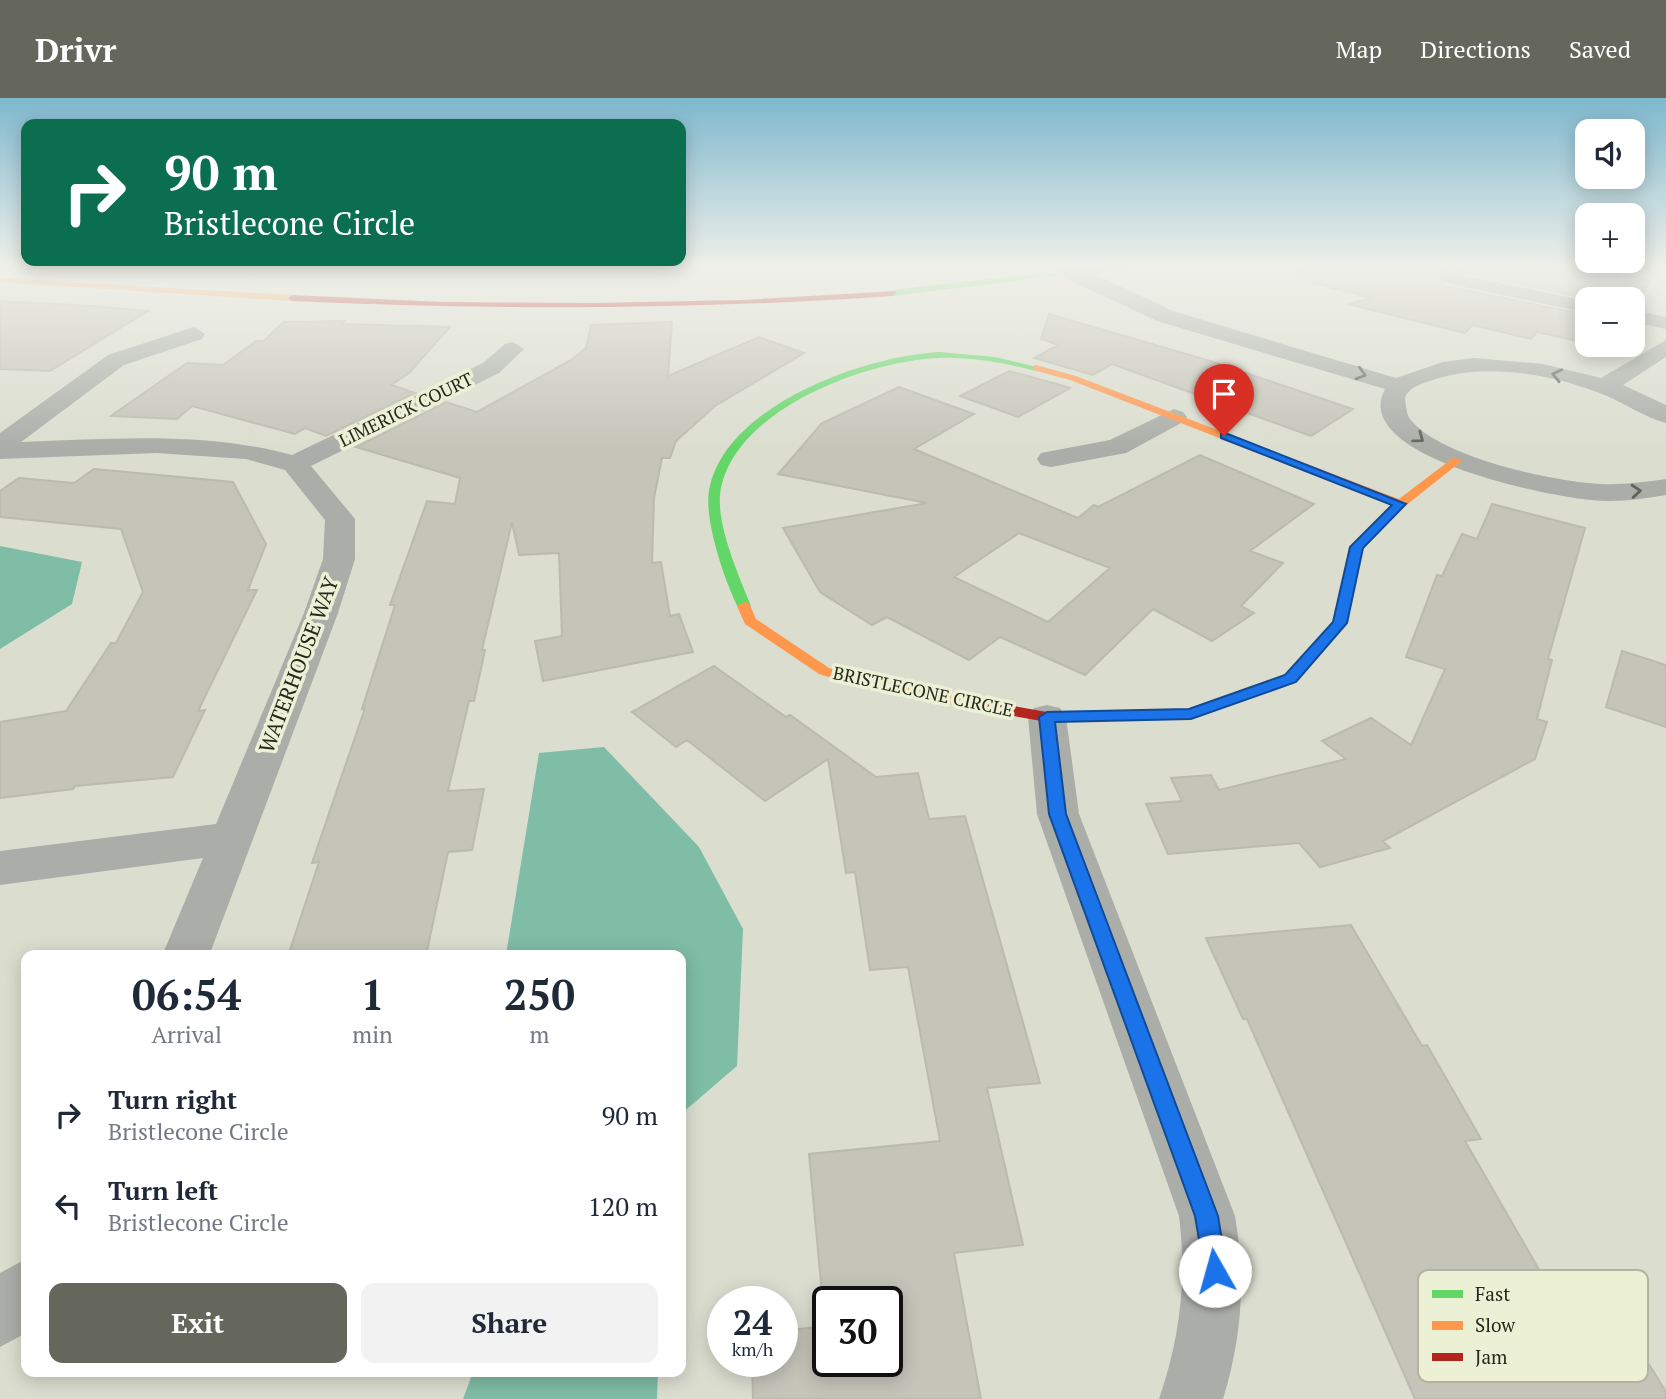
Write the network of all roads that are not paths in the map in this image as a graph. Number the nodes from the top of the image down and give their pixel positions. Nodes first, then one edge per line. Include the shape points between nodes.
1 (1204, 328) edge
2 (1279, 328) edge
3 (194, 334) dead end
4 (1666, 347) edge
5 (513, 348) dead end
6 (1353, 350) dead end
7 (1392, 360) dead end
8 (1431, 371) junction
9 (1399, 386) junction
10 (1605, 386) junction
11 (1666, 415) edge
12 (1174, 417) junction
13 (0, 445) edge
14 (0, 451) edge
15 (1051, 459) dead end
16 (1457, 460) junction
17 (295, 464) junction
18 (1666, 487) edge
19 (1400, 504) junction
20 (1047, 717) junction
21 (233, 838) junction
22 (0, 868) edge
23 (187, 950) edge
24 (21, 1294) edge
25 (0, 1317) edge
26 (1191, 1399) edge

1 -> 9 street
2 - 6 street
3 - 13 street via 116,360
4 - 10 street
5 - 17 street, LIMERICK COURT via 491,368
7 - 8 street
8 - 9 street
10 -> 8 street via 1498,367
9 -> 16 street via 1391,401 1395,415 1428,445
10 - 11 street
12 - 15 street via 1117,447
12 - 19 street, BRISTLECONE CIRCLE
12 - 20 street, BRISTLECONE CIRCLE via 1073,378 1001,359 928,356 883,362 830,381 764,417 725,457 714,491 724,554 750,621 824,671
14 - 17 street via 156,445 247,451
16 -> 18 street via 1545,486 1592,492
16 - 19 street, BRISTLECONE CIRCLE
17 - 21 street, WATERHOUSE WAY via 340,519 339,559
19 - 20 street, BRISTLECONE CIRCLE via 1356,547 1340,623 1290,678 1191,714
20 - 26 street via 1058,814 1207,1216 1216,1290 1204,1363
21 - 22 street
21 - 23 street, WATERHOUSE WAY
24 - 25 street

